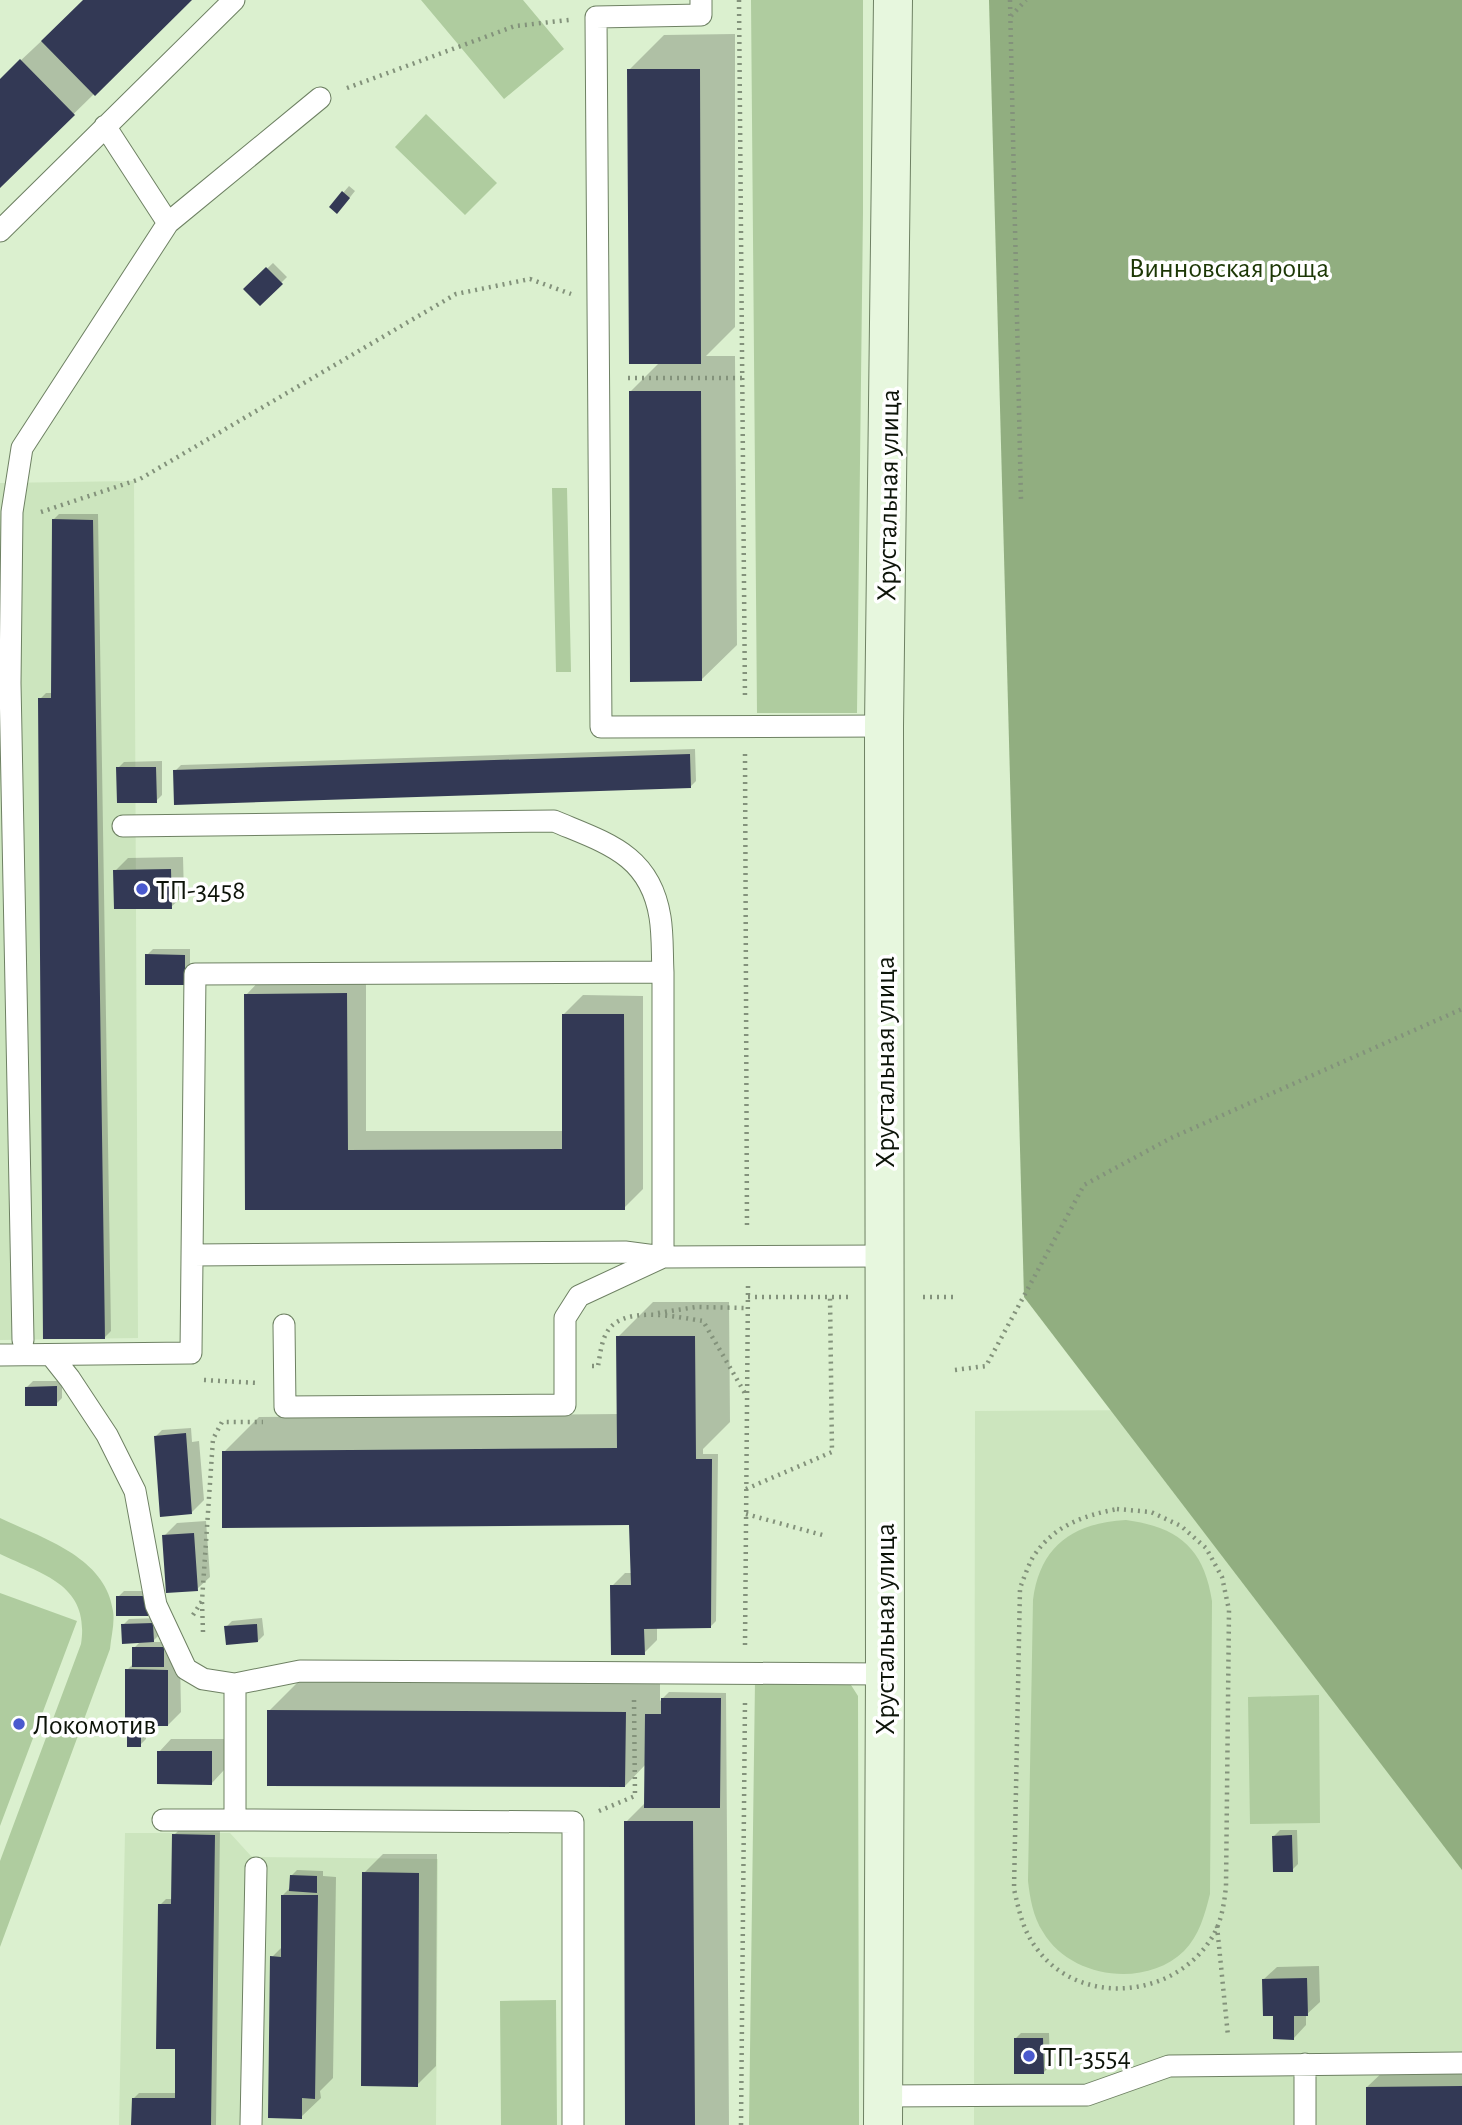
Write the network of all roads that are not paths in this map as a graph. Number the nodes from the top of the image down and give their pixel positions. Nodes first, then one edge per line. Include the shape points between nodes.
1 (234, 0) edge
2 (701, 0) edge
3 (892, 0) edge
4 (594, 8) edge
5 (320, 98) road end
6 (105, 126) junction
7 (168, 223) junction
8 (0, 231) edge
9 (6, 512) edge
10 (5, 677) edge
11 (884, 726) junction
12 (123, 826) dead end
13 (663, 972) junction
14 (193, 1255) junction
15 (883, 1256) junction
16 (663, 1257) junction
17 (284, 1325) dead end
18 (23, 1340) dead end
19 (0, 1355) edge
20 (51, 1355) junction
21 (885, 1674) junction
22 (234, 1684) junction
23 (163, 1820) dead end
24 (235, 1820) junction
25 (256, 1868) dead end
26 (1462, 2063) edge
27 (1304, 2064) junction
28 (883, 2111) edge
29 (251, 2125) edge
30 (573, 2125) edge
31 (1305, 2125) edge

1 - 6 lane
2 - 4 lane via 701,15
3 - 11 main road, Хрустальная улица
4 - 11 lane via 601,727
5 - 7 lane
6 - 7 lane
6 - 8 lane
7 - 9 lane via 22,448
9 - 10 lane
10 - 18 lane
11 - 15 main road, Хрустальная улица
12 - 13 lane via 554,821 614,848 643,871 661,918
13 - 14 lane via 195,974
13 - 16 lane
14 - 16 lane via 625,1252
14 - 20 lane via 191,1353
15 - 16 lane
15 - 21 main road, Хрустальная улица
16 - 17 lane via 579,1296 565,1318 565,1405 285,1407
19 - 20 lane
20 - 22 lane via 107,1435 135,1491 156,1605 186,1669 203,1679
21 - 22 lane via 300,1671
21 - 28 main road, Хрустальная улица
22 - 24 lane
23 - 24 lane
24 - 30 lane via 573,1822
25 - 29 lane
26 - 27 lane
27 - 28 lane via 1169,2066 1087,2095
27 - 31 lane

